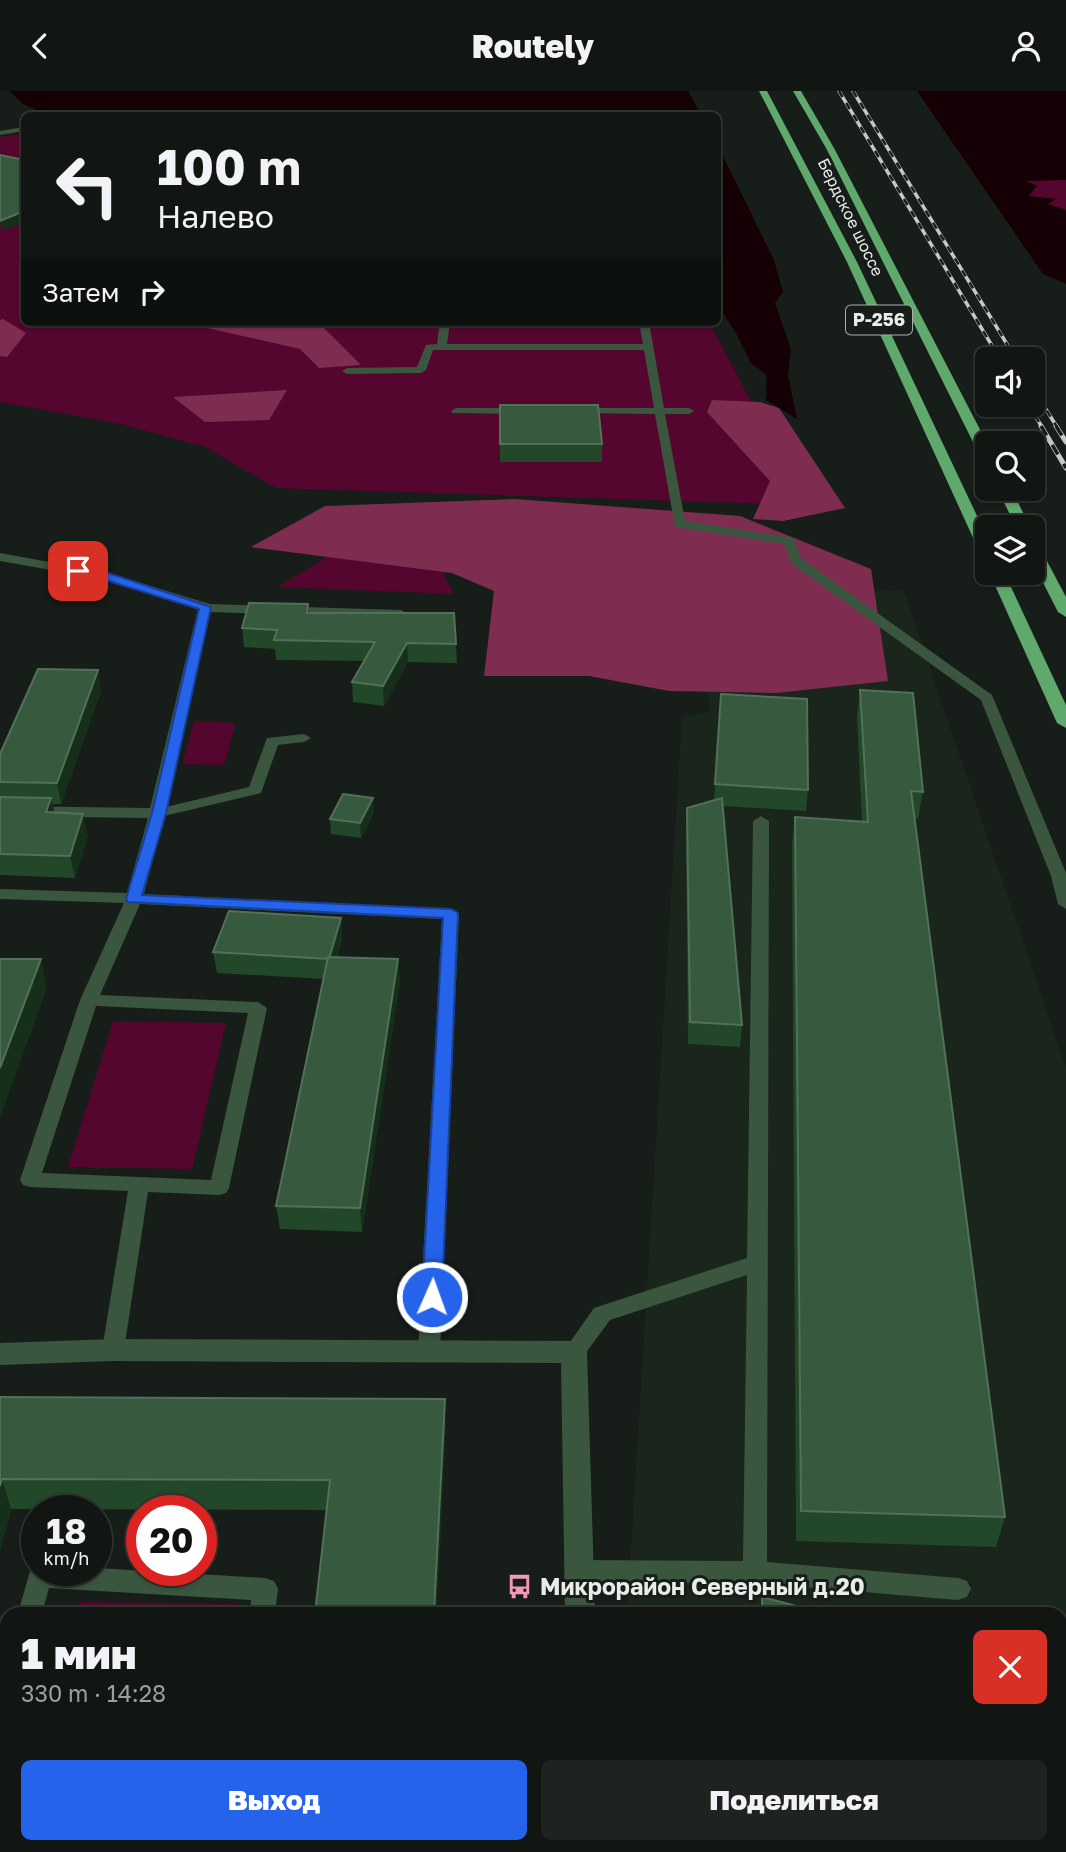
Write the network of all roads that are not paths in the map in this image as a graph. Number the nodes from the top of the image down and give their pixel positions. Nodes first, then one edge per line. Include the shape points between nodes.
1 (763, 91) edge
2 (797, 91) edge
3 (21, 130) edge
4 (0, 133) edge
5 (445, 326) edge
6 (645, 326) edge
7 (442, 347) junction
8 (650, 347) junction
9 (347, 371) dead end
10 (456, 411) dead end
11 (538, 411) edge
12 (565, 411) edge
13 (660, 411) junction
14 (690, 411) dead end
15 (975, 432) edge
16 (975, 527) edge
17 (0, 557) edge
18 (1045, 571) edge
19 (1002, 585) edge
20 (205, 608) junction
21 (1066, 612) edge
22 (418, 614) edge
23 (1066, 723) edge
24 (304, 738) dead end
25 (0, 811) edge
26 (159, 813) junction
27 (761, 821) dead end
28 (0, 894) edge
29 (134, 899) junction
30 (1066, 904) edge
31 (89, 1000) junction
32 (139, 1185) junction
33 (758, 1263) junction
34 (113, 1350) junction
35 (429, 1351) junction
36 (574, 1352) junction
37 (0, 1354) edge
38 (579, 1571) junction
39 (755, 1572) junction
40 (958, 1589) dead end
41 (32, 1607) edge
42 (263, 1607) edge
43 (580, 1607) edge

1 - 16 highway, Бердское шоссе / Р-256 via 849,256
2 - 15 highway, Бердское шоссе / Р-256
3 - 4 lane
5 - 7 lane
6 - 8 lane
7 - 8 lane
7 - 9 lane via 429,347 421,370
8 - 13 lane
10 - 11 lane
12 - 13 lane
13 - 14 lane
13 - 30 lane via 679,524 789,541 796,561 987,698
17 - 20 lane via 104,576
18 - 21 highway
19 - 23 highway
20 - 22 lane
20 - 26 lane
24 - 26 lane via 272,741 256,790
25 - 26 lane
26 - 29 lane
27 - 33 lane
28 - 29 lane
29 - 31 lane
29 - 35 lane via 451,913
31 - 32 lane via 30,1180
31 - 32 lane via 258,1008 219,1188
32 - 34 lane
33 - 36 lane via 602,1314
33 - 39 lane
34 - 35 street
34 - 37 street
35 - 36 street
36 - 38 street
38 - 39 lane
38 - 43 street
39 - 40 lane
41 - 42 lane via 40,1576 265,1589

